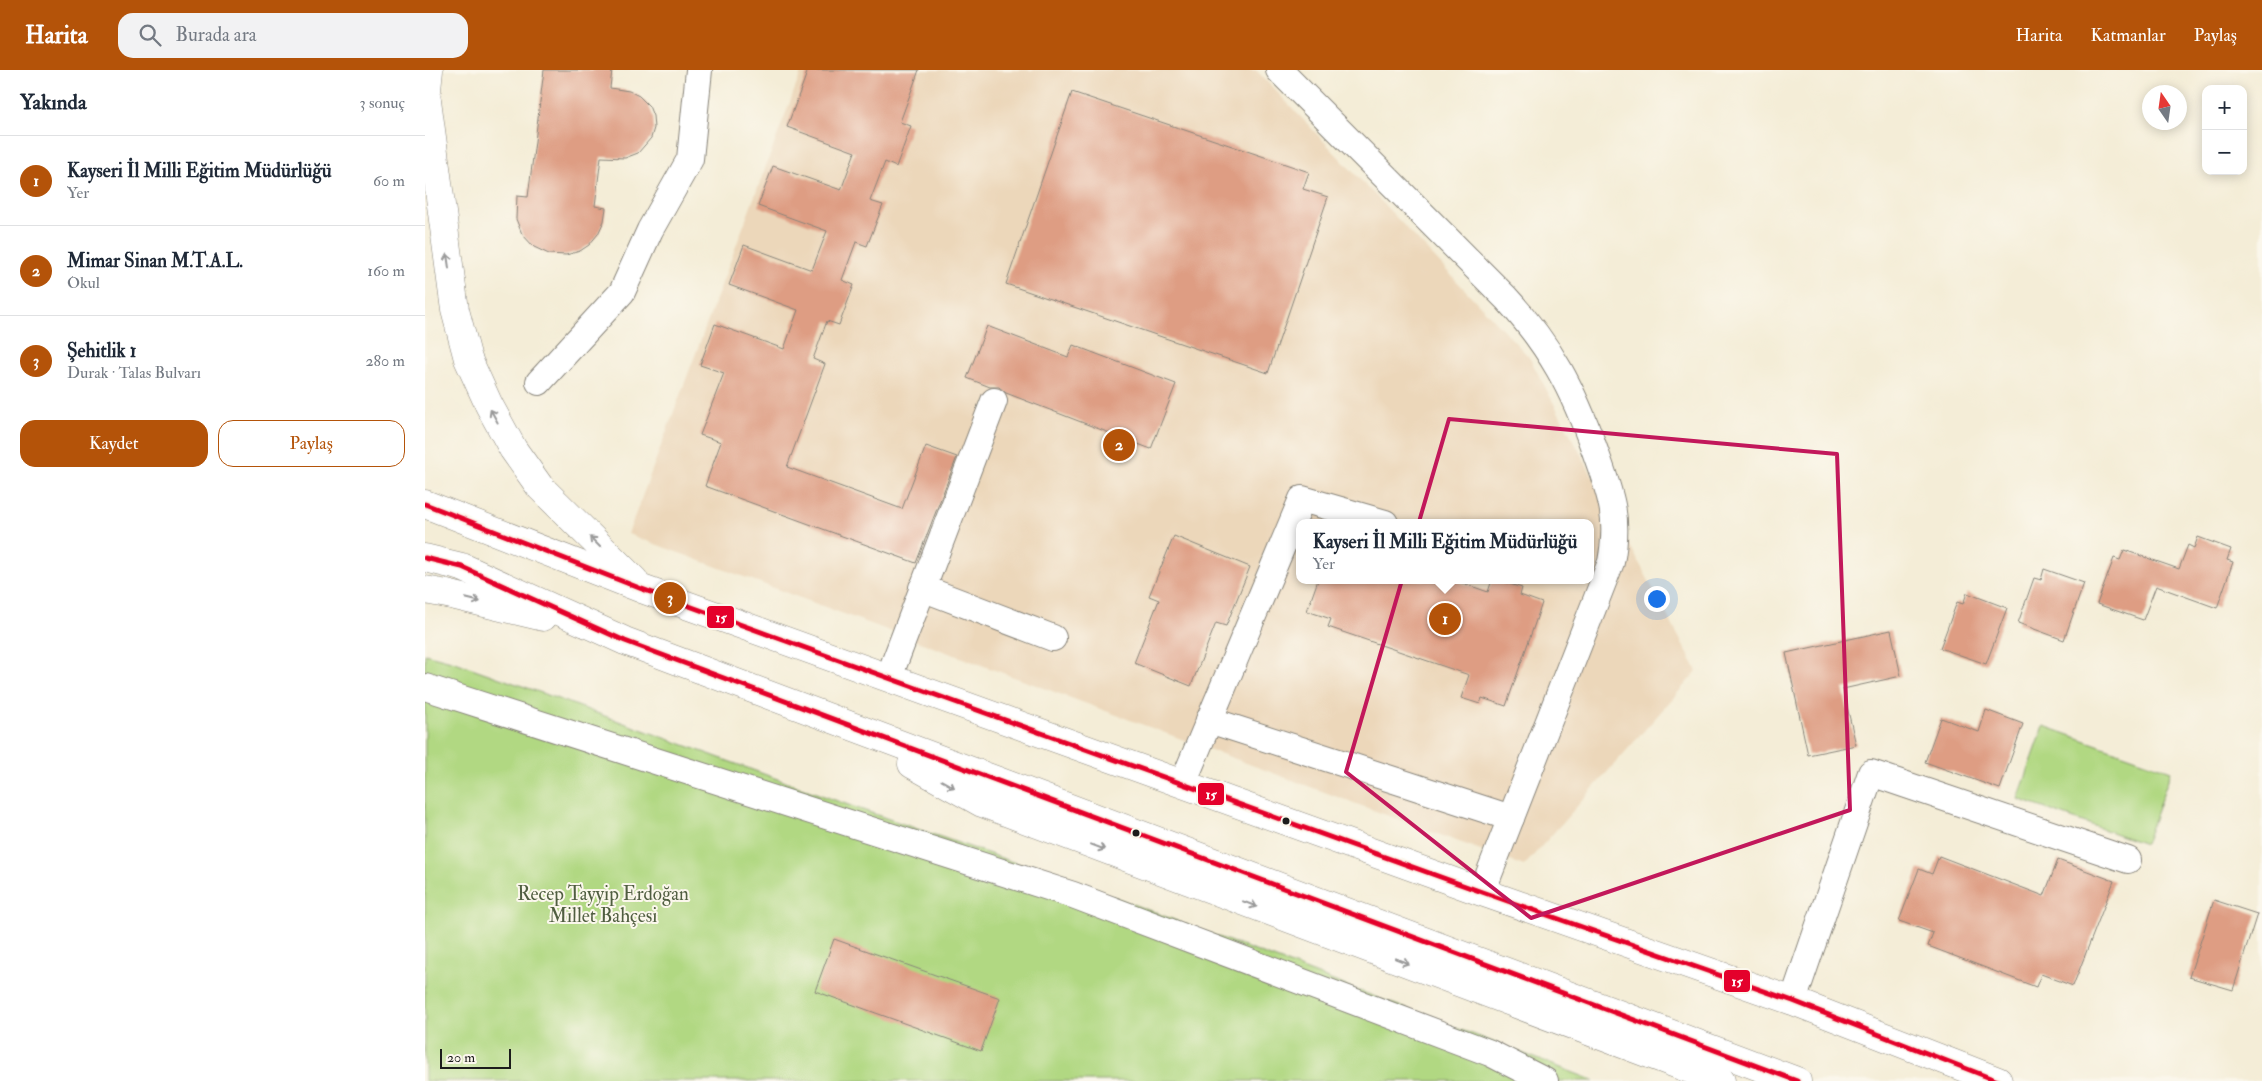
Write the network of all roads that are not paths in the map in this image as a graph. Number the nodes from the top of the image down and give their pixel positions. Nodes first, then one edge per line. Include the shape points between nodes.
1 (429, 70) edge
2 (699, 70) edge
3 (1279, 70) edge
4 (426, 105) edge
5 (539, 382) dead end
6 (994, 401) dead end
7 (425, 504) edge
8 (1371, 519) edge
9 (425, 558) edge
10 (642, 588) junction
11 (922, 588) junction
12 (425, 590) edge
13 (607, 633) junction
14 (1053, 638) dead end
15 (889, 677) junction
16 (425, 687) edge
17 (829, 718) junction
18 (1209, 720) junction
19 (1183, 783) junction
20 (1511, 818) junction
21 (2128, 860) dead end
22 (1482, 892) junction
23 (1793, 1001) junction
24 (1545, 1081) edge
25 (1721, 1081) edge
26 (1797, 1081) edge
27 (1999, 1081) edge

1 - 4 main road
2 - 5 street via 690,158 650,230 622,292
3 - 20 street via 1506,298 1540,338 1570,387 1609,493 1616,526 1611,562
10 -> 4 main road via 540,487 513,449 468,359 455,310
6 - 11 street
7 - 10 main road
8 - 18 street via 1302,499
9 - 13 main road via 461,567
10 - 15 main road
11 - 14 street
11 - 15 street
12 -> 13 main road
13 - 17 main road
15 - 19 main road
16 - 24 street via 1073,895 1490,1053
17 -> 25 main road via 982,803
17 - 26 main road
18 - 19 street
18 - 20 street
19 - 22 main road
20 - 22 street
21 - 23 street via 1871,772
22 - 23 main road
23 - 27 main road

